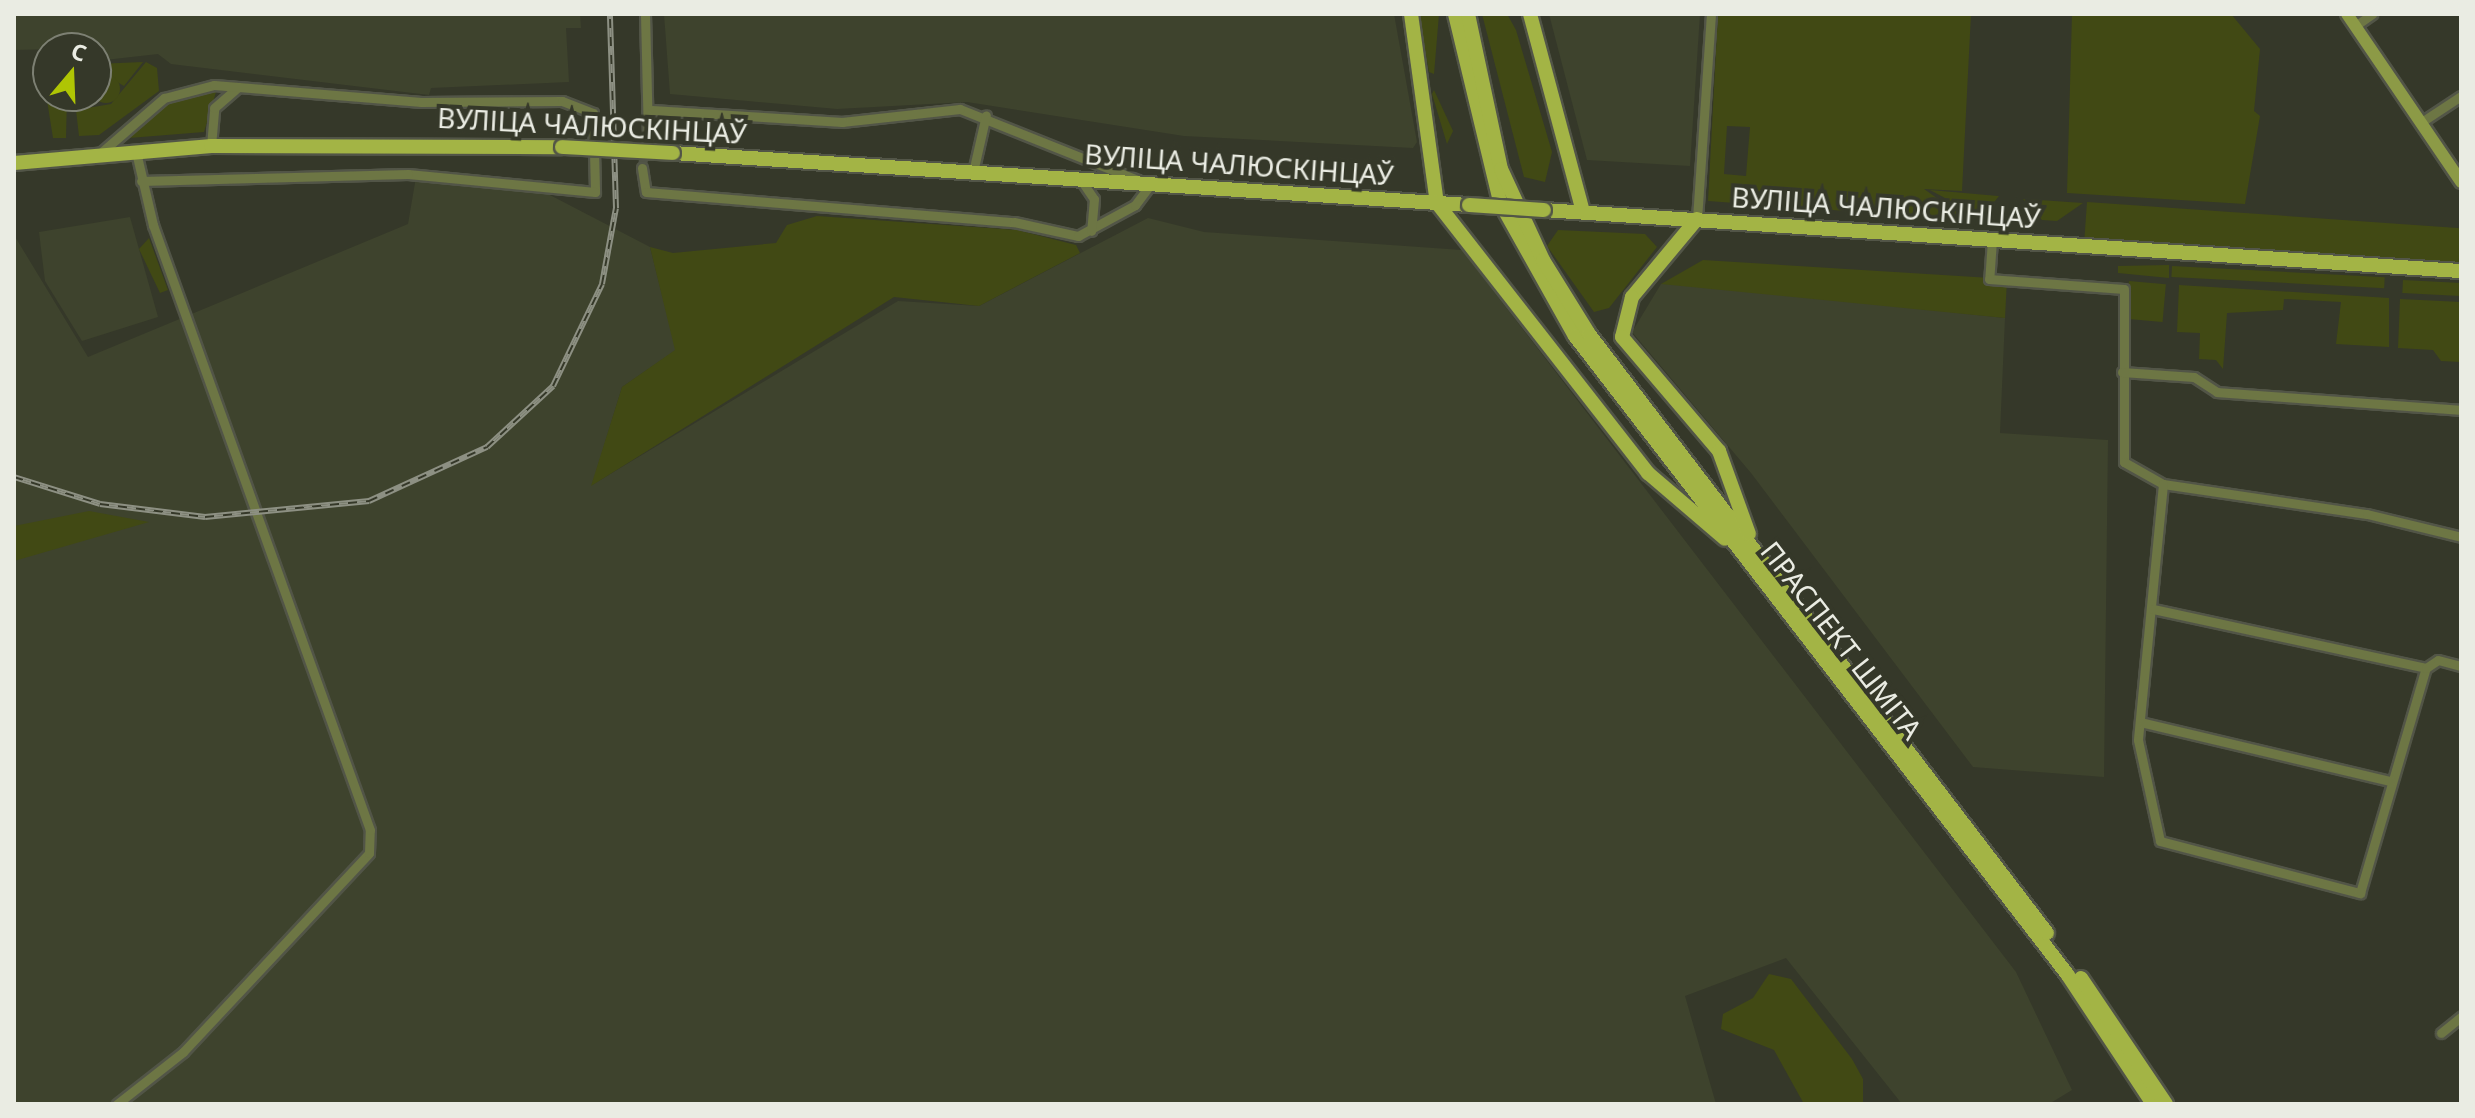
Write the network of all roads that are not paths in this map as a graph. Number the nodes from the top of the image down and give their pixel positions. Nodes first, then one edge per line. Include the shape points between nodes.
1 (645, 14) edge
2 (1411, 14) edge
3 (1455, 14) edge
4 (1468, 14) edge
5 (1530, 14) edge
6 (1711, 14) edge
7 (2347, 14) edge
8 (2372, 14) edge
9 (2355, 26) junction
10 (238, 87) junction
11 (2461, 96) edge
12 (652, 110) junction
13 (986, 115) junction
14 (2420, 123) junction
15 (648, 135) tunnel mouth
16 (211, 146) junction
17 (136, 152) junction
18 (97, 156) junction
19 (14, 163) edge
20 (642, 168) dead end
21 (973, 172) junction
22 (1081, 180) junction
23 (141, 181) junction
24 (2461, 182) edge
25 (1150, 185) junction
26 (1507, 202) junction
27 (1437, 203) junction
28 (1583, 212) junction
29 (1697, 219) junction
30 (1091, 231) junction
31 (1992, 240) junction
32 (2461, 271) edge
33 (2122, 372) junction
34 (2461, 410) edge
35 (2163, 484) junction
36 (2461, 537) edge
37 (1746, 548) junction
38 (2153, 609) junction
39 (2461, 666) edge
40 (2426, 668) junction
41 (2144, 723) junction
42 (2390, 781) junction
43 (2459, 1022) edge
44 (2441, 1033) dead end
45 (117, 1104) edge
46 (2153, 1104) edge
47 (2166, 1104) edge

1 - 12 street
2 - 27 main road
3 - 26 main road
4 - 26 main road
5 - 28 main road
6 - 29 street
7 - 9 main road
8 - 9 street
9 - 14 main road
10 - 16 street via 214,108
10 - 18 street via 189,88 164,98
10 - 23 street via 586,105 593,113 595,192 408,174
11 - 14 street
12 - 13 street via 842,122 960,109
12 - 15 street
13 - 21 street
13 - 25 street
14 - 24 main road
16 - 17 main road, ВУЛІЦА ЧАЛЮСКІНЦАЎ
16 - 21 main road, ВУЛІЦА ЧАЛЮСКІНЦАЎ, bridge via 562,147
17 - 18 main road, ВУЛІЦА ЧАЛЮСКІНЦАЎ
17 - 23 street
18 - 19 main road, ВУЛІЦА ЧАЛЮСКІНЦАЎ
20 - 30 street via 646,192 986,219 1078,236
21 - 22 main road, ВУЛІЦА ЧАЛЮСКІНЦАЎ
22 - 25 main road, ВУЛІЦА ЧАЛЮСКІНЦАЎ
22 - 30 street via 1094,199
23 - 45 street via 370,830 369,853 183,1052
25 - 27 main road, ВУЛІЦА ЧАЛЮСКІНЦАЎ
25 - 30 street via 1135,205
26 - 37 main road, ПРАСПЕКТ ШМІТА via 1575,336
27 - 28 main road, ВУЛІЦА ЧАЛЮСКІНЦАЎ, bridge
27 - 37 main road via 1648,473
28 - 29 main road, ВУЛІЦА ЧАЛЮСКІНЦАЎ
29 - 31 main road, ВУЛІЦА ЧАЛЮСКІНЦАЎ
29 - 37 main road via 1632,297 1622,337 1719,451
31 - 32 main road, ВУЛІЦА ЧАЛЮСКІНЦАЎ
31 - 33 street via 1989,279 2124,289
33 - 34 street via 2194,377 2217,392
33 - 35 street via 2124,462
35 - 36 street via 2289,500
35 - 38 street
37 - 46 main road, ПРАСПЕКТ ШМІТА via 2067,974
37 - 47 main road, ПРАСПЕКТ ШМІТА via 2098,1001
38 - 40 street
38 - 41 street
39 - 40 street via 2438,660
40 - 42 street
41 - 42 street
41 - 42 street via 2138,740 2160,841 2360,893
43 - 44 street

